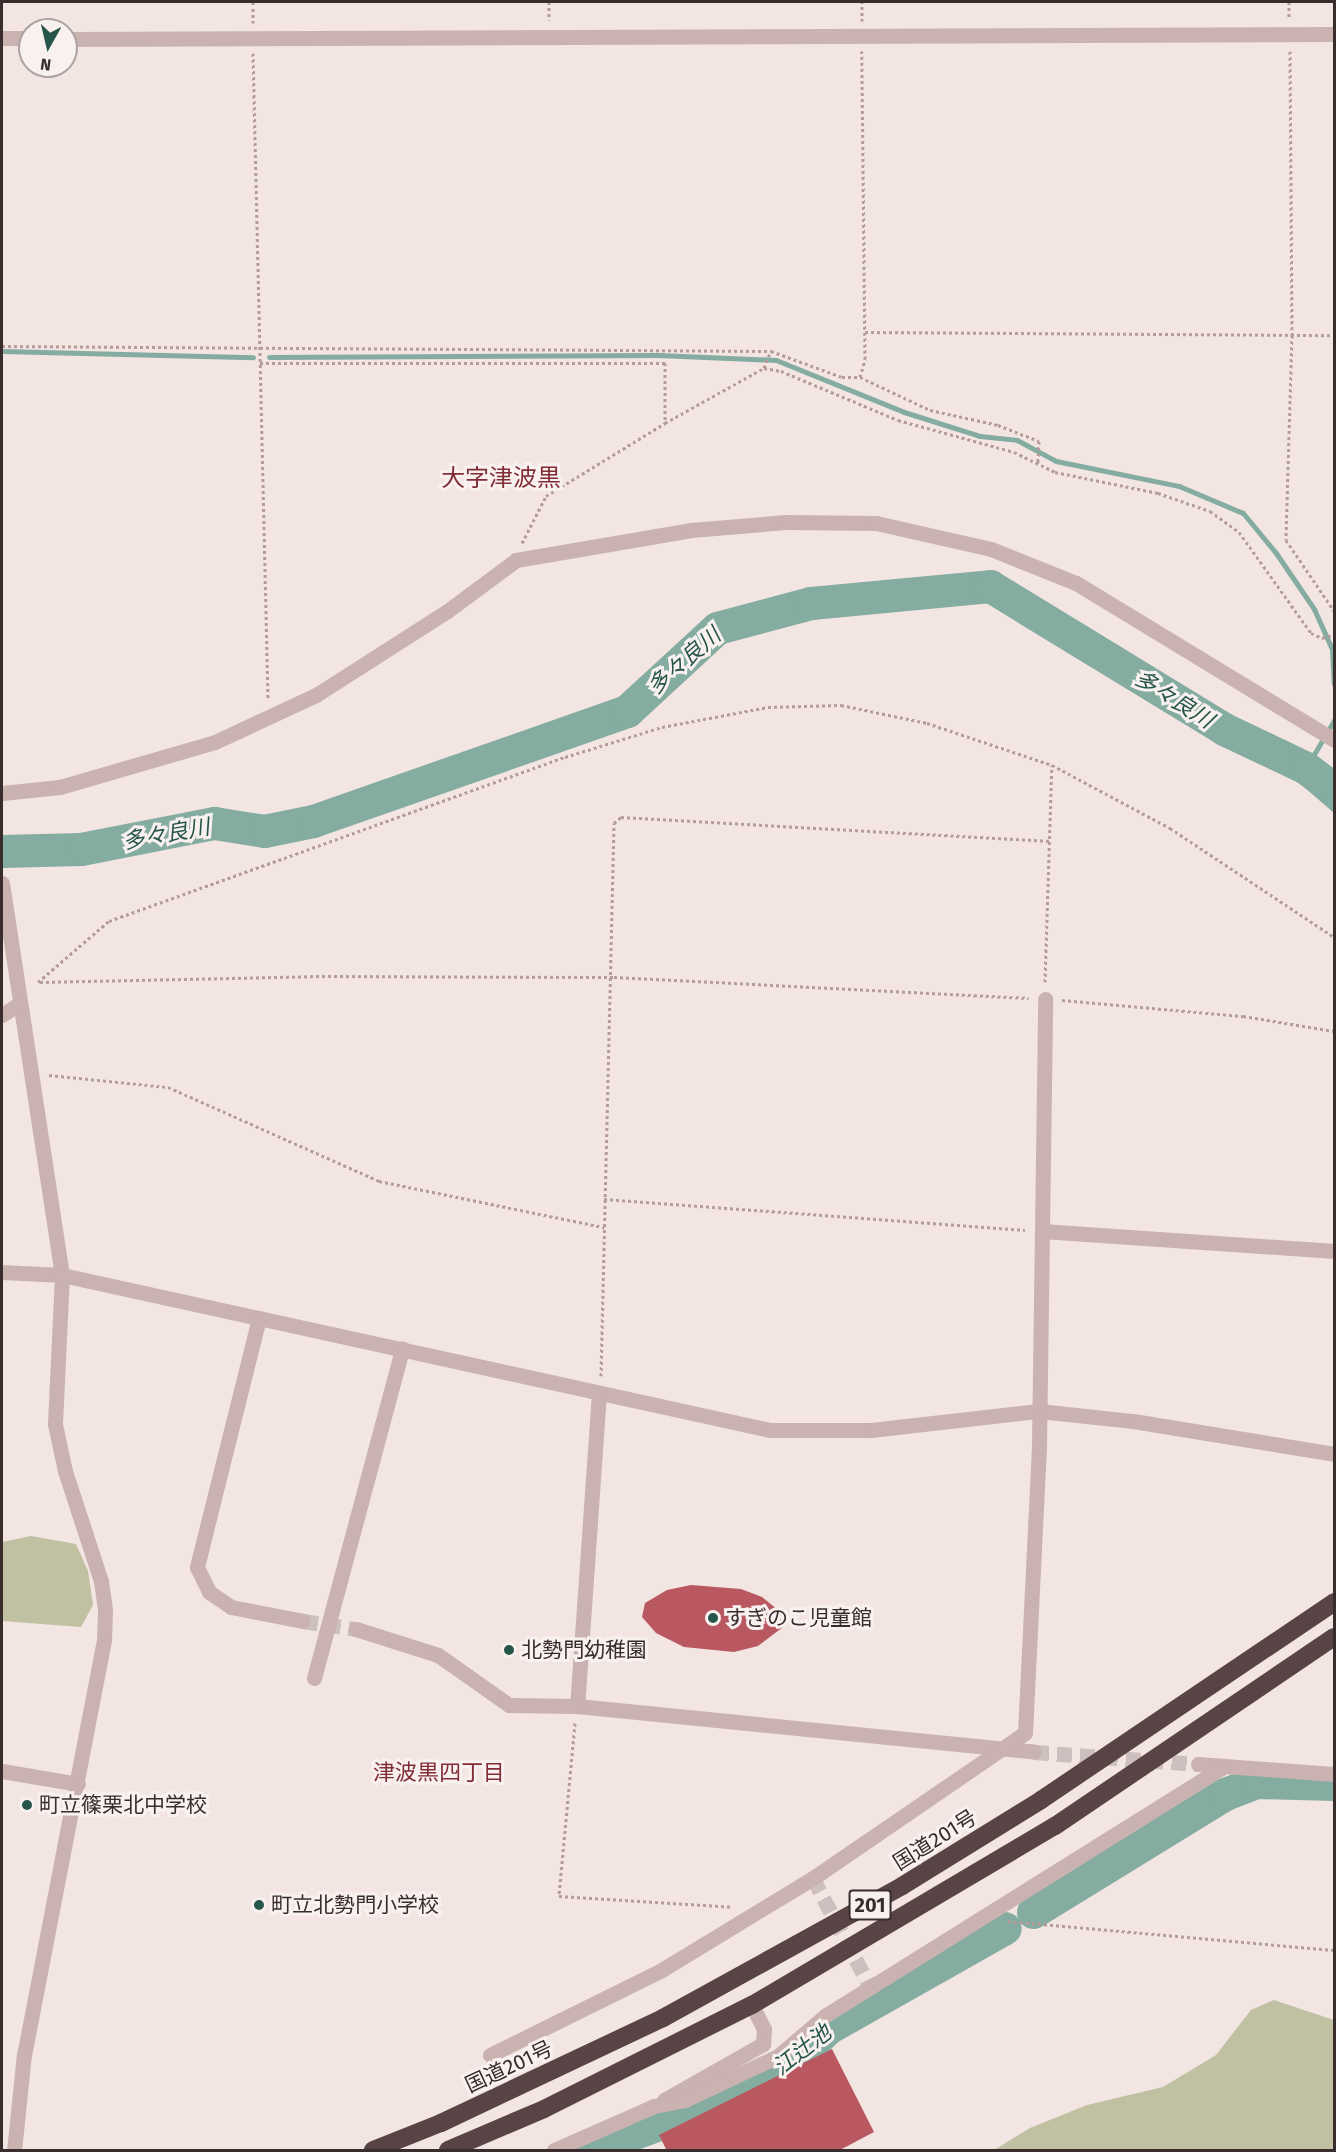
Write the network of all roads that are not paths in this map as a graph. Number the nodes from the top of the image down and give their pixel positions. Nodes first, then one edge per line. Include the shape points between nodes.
1 (1335, 34) edge
2 (2, 38) edge
3 (18, 38) edge
4 (78, 39) edge
5 (1335, 740) edge
6 (2, 794) edge
7 (2, 883) edge
8 (5, 922) edge
9 (1045, 999) road end
10 (19, 1004) junction
11 (2, 1015) edge
12 (1042, 1232) junction
13 (1335, 1251) edge
14 (2, 1272) edge
15 (62, 1275) junction
16 (259, 1318) junction
17 (402, 1349) junction
18 (599, 1393) junction
19 (1039, 1411) junction
20 (1335, 1454) edge
21 (1335, 1602) edge
22 (303, 1621) tunnel mouth
23 (356, 1629) tunnel mouth
24 (1335, 1638) edge
25 (314, 1678) dead end
26 (577, 1706) junction
27 (1007, 1749) junction
28 (1034, 1752) tunnel mouth
29 (1198, 1764) tunnel mouth
30 (1222, 1768) junction
31 (2, 1771) edge
32 (1335, 1774) edge
33 (78, 1784) junction
34 (752, 2005) junction
35 (490, 2055) dead end
36 (654, 2106) junction
37 (14, 2151) edge
38 (373, 2151) edge
39 (448, 2151) edge
40 (554, 2151) edge

1 - 4 street
2 - 3 street
5 - 6 street via 1076,584 991,549 876,523 786,522 691,530 516,560 446,612 316,695 215,742 71,784
7 - 8 street
8 - 10 street
9 - 12 street
10 - 11 street
10 - 15 street
12 - 13 street
12 - 19 street
14 - 15 street
15 - 16 street
15 - 33 street via 55,1424 65,1471 101,1581 105,1611 104,1640
16 - 17 street
16 - 22 street via 198,1568 209,1592 231,1607
17 - 18 street
17 - 25 street
18 - 19 street via 770,1431 814,1433
18 - 26 street
19 - 20 street via 1133,1421
19 - 27 street via 1025,1733
21 - 38 highway, 国道201号 / 201 via 1041,1800 902,1887 663,2018
23 - 26 street via 438,1655 509,1705
24 - 34 highway, 201 via 1055,1826
26 - 27 street
27 - 28 street
27 - 35 street via 660,1971
29 - 30 street
30 - 32 street
30 - 36 street via 825,2015 778,2056 685,2100
31 - 33 street
33 - 37 street via 24,2054
34 - 36 street via 764,2029 763,2043
34 - 39 highway, 201 via 544,2109
36 - 40 street

